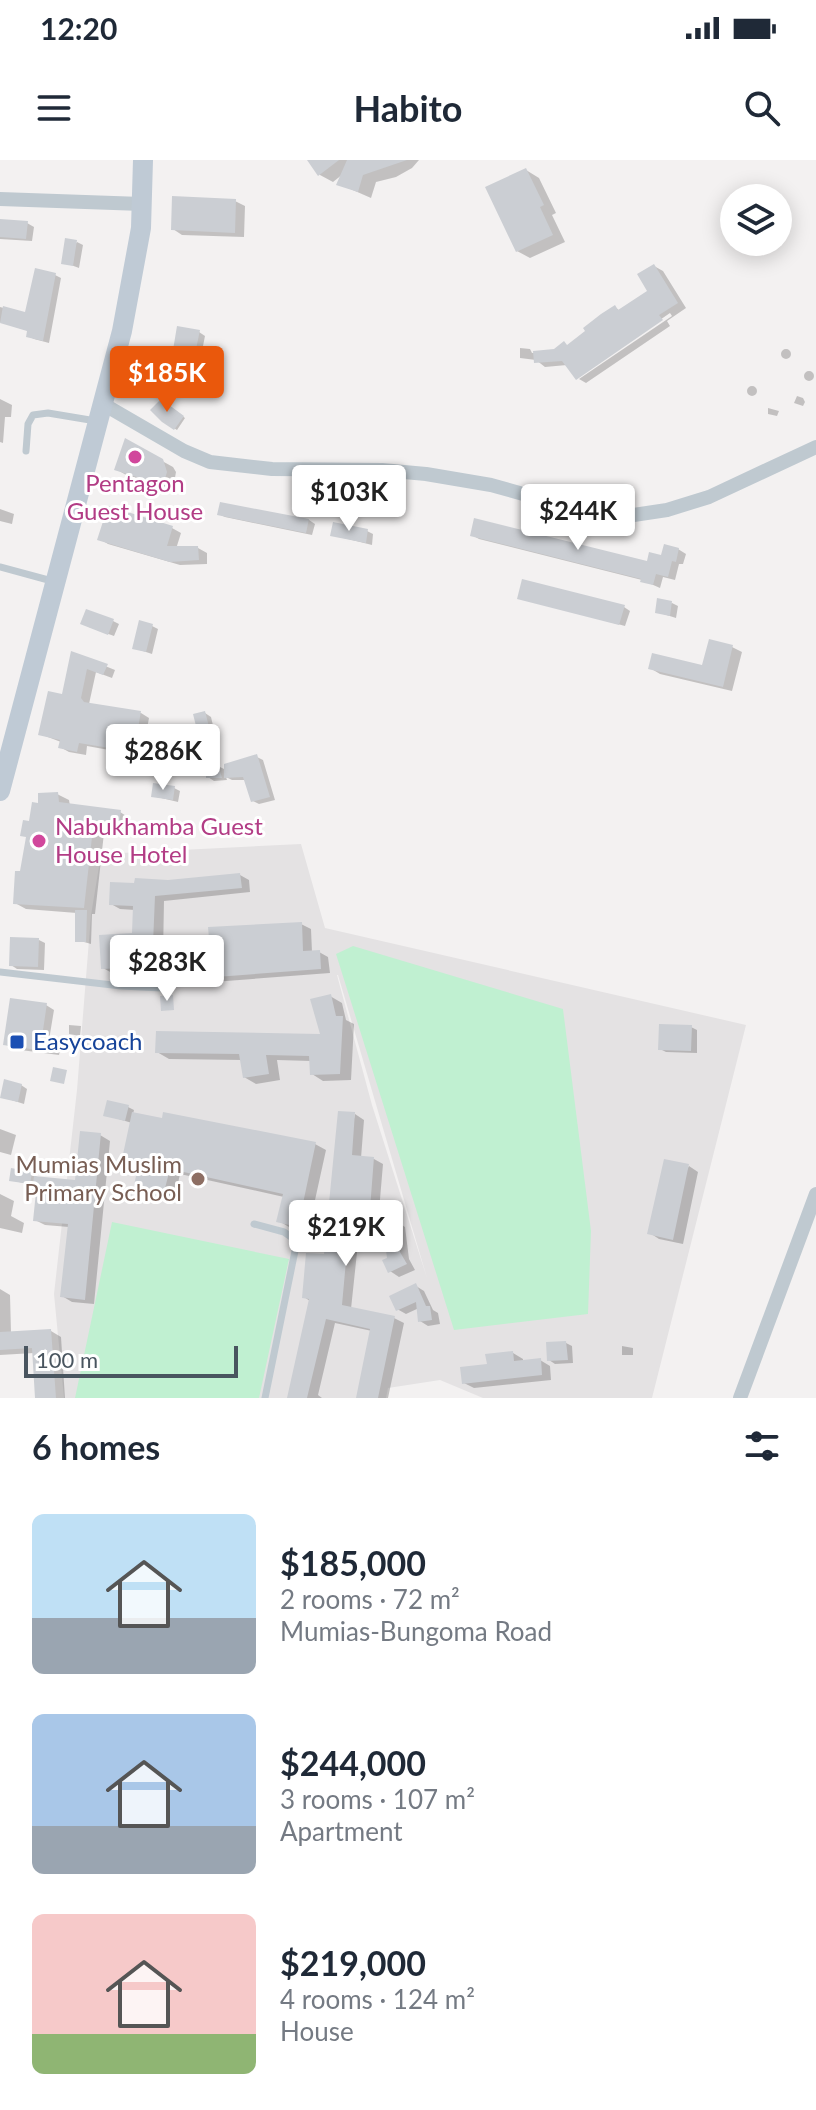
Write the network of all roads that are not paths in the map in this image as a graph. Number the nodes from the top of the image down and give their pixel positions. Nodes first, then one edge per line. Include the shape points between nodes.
1 (143, 160) edge
2 (0, 199) edge
3 (142, 204) junction
4 (101, 413) junction
5 (816, 447) edge
6 (26, 451) dead end
7 (0, 567) edge
8 (55, 581) junction
9 (0, 791) edge
10 (0, 972) edge
11 (162, 988) dead end
12 (816, 1194) edge
13 (254, 1224) dead end
14 (265, 1398) edge
15 (740, 1398) edge

1 - 3 street
2 - 3 street
3 - 4 street via 134,274
4 - 5 street via 210,462 426,474 627,516 709,497
4 - 6 lane via 33,415
4 - 8 street
7 - 8 lane
8 - 9 street
10 - 11 lane
12 - 15 street
13 - 14 lane via 297,1241

